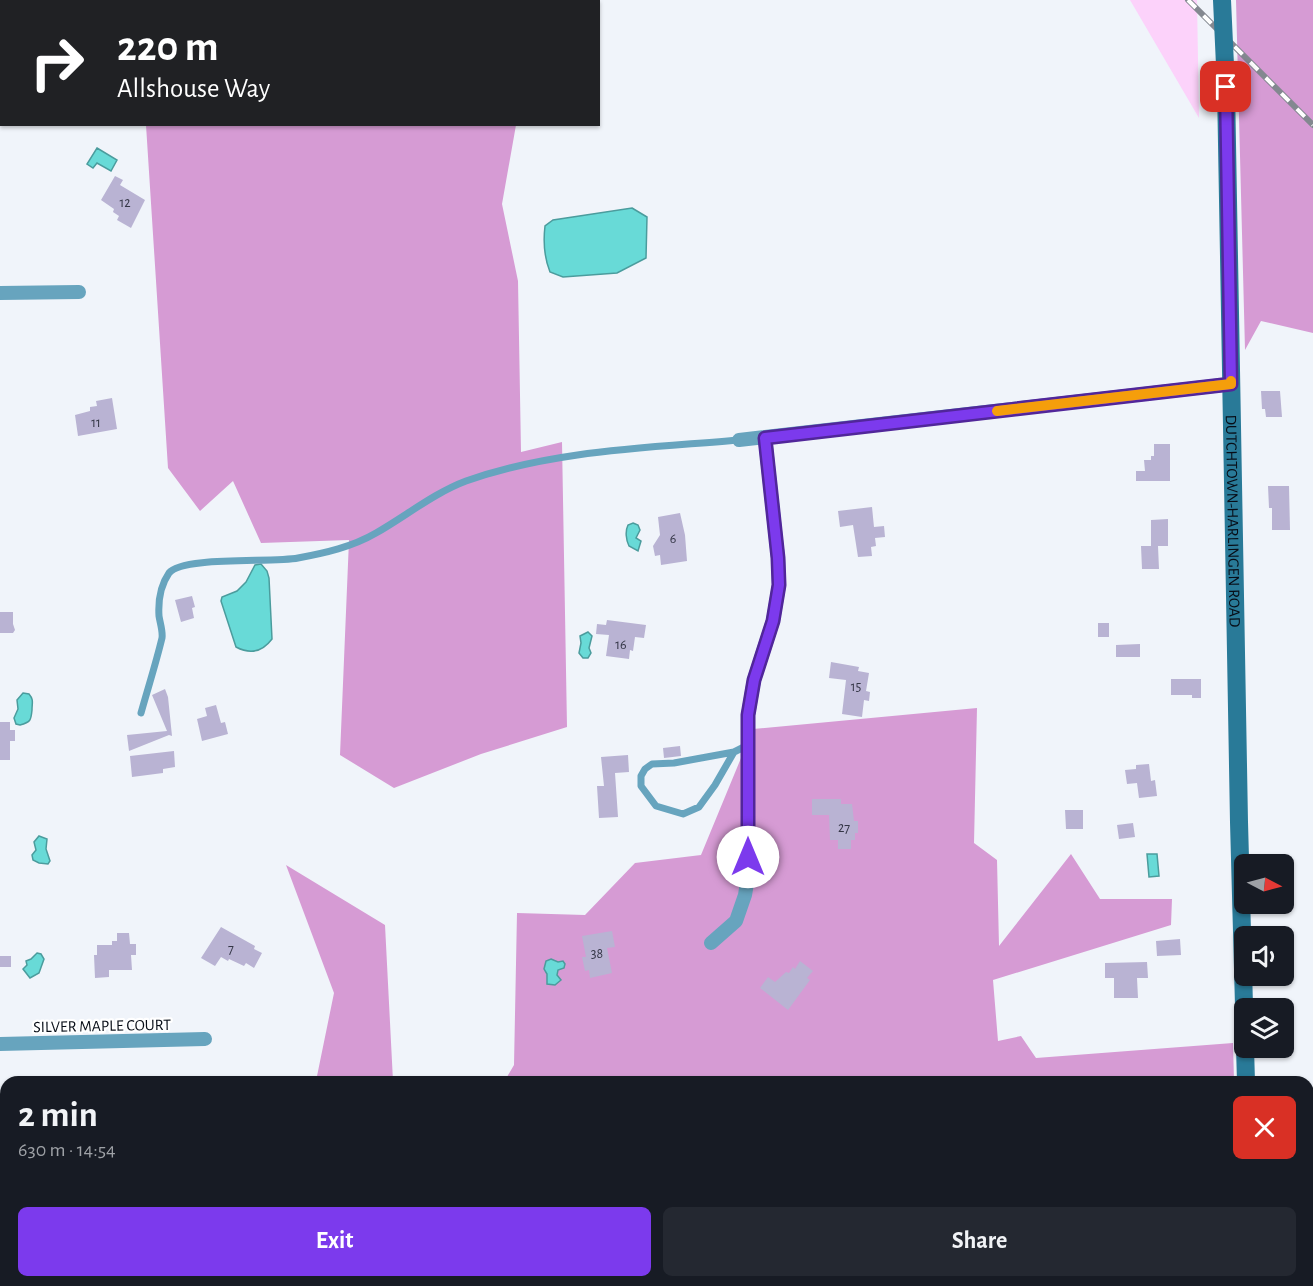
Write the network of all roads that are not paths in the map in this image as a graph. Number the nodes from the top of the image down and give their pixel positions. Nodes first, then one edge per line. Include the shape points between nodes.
1 (1222, 0) edge
2 (0, 292) edge
3 (80, 292) dead end
4 (1231, 384) junction
5 (765, 438) junction
6 (740, 440) joint
7 (141, 712) dead end
8 (748, 745) junction
9 (734, 752) junction
10 (711, 943) dead end
11 (1244, 998) edge
12 (205, 1039) dead end
13 (0, 1044) edge
14 (1245, 1058) edge
15 (1246, 1076) edge

1 - 4 street, DUTCHTOWN-HARLINGEN ROAD, bridge
2 - 3 street
4 - 5 street
4 - 11 street, DUTCHTOWN-HARLINGEN ROAD
5 - 6 street
5 - 8 street via 779,585 773,621 750,697
6 - 7 lane via 582,453 518,466 465,482 374,534 336,550 295,559 186,565 171,571 160,591 163,635
8 - 9 lane
8 - 10 street via 745,895 736,921
9 - 9 lane via 699,807 683,814 656,806 641,786 641,776 652,764
12 - 13 street, SILVER MAPLE COURT
14 - 15 street

